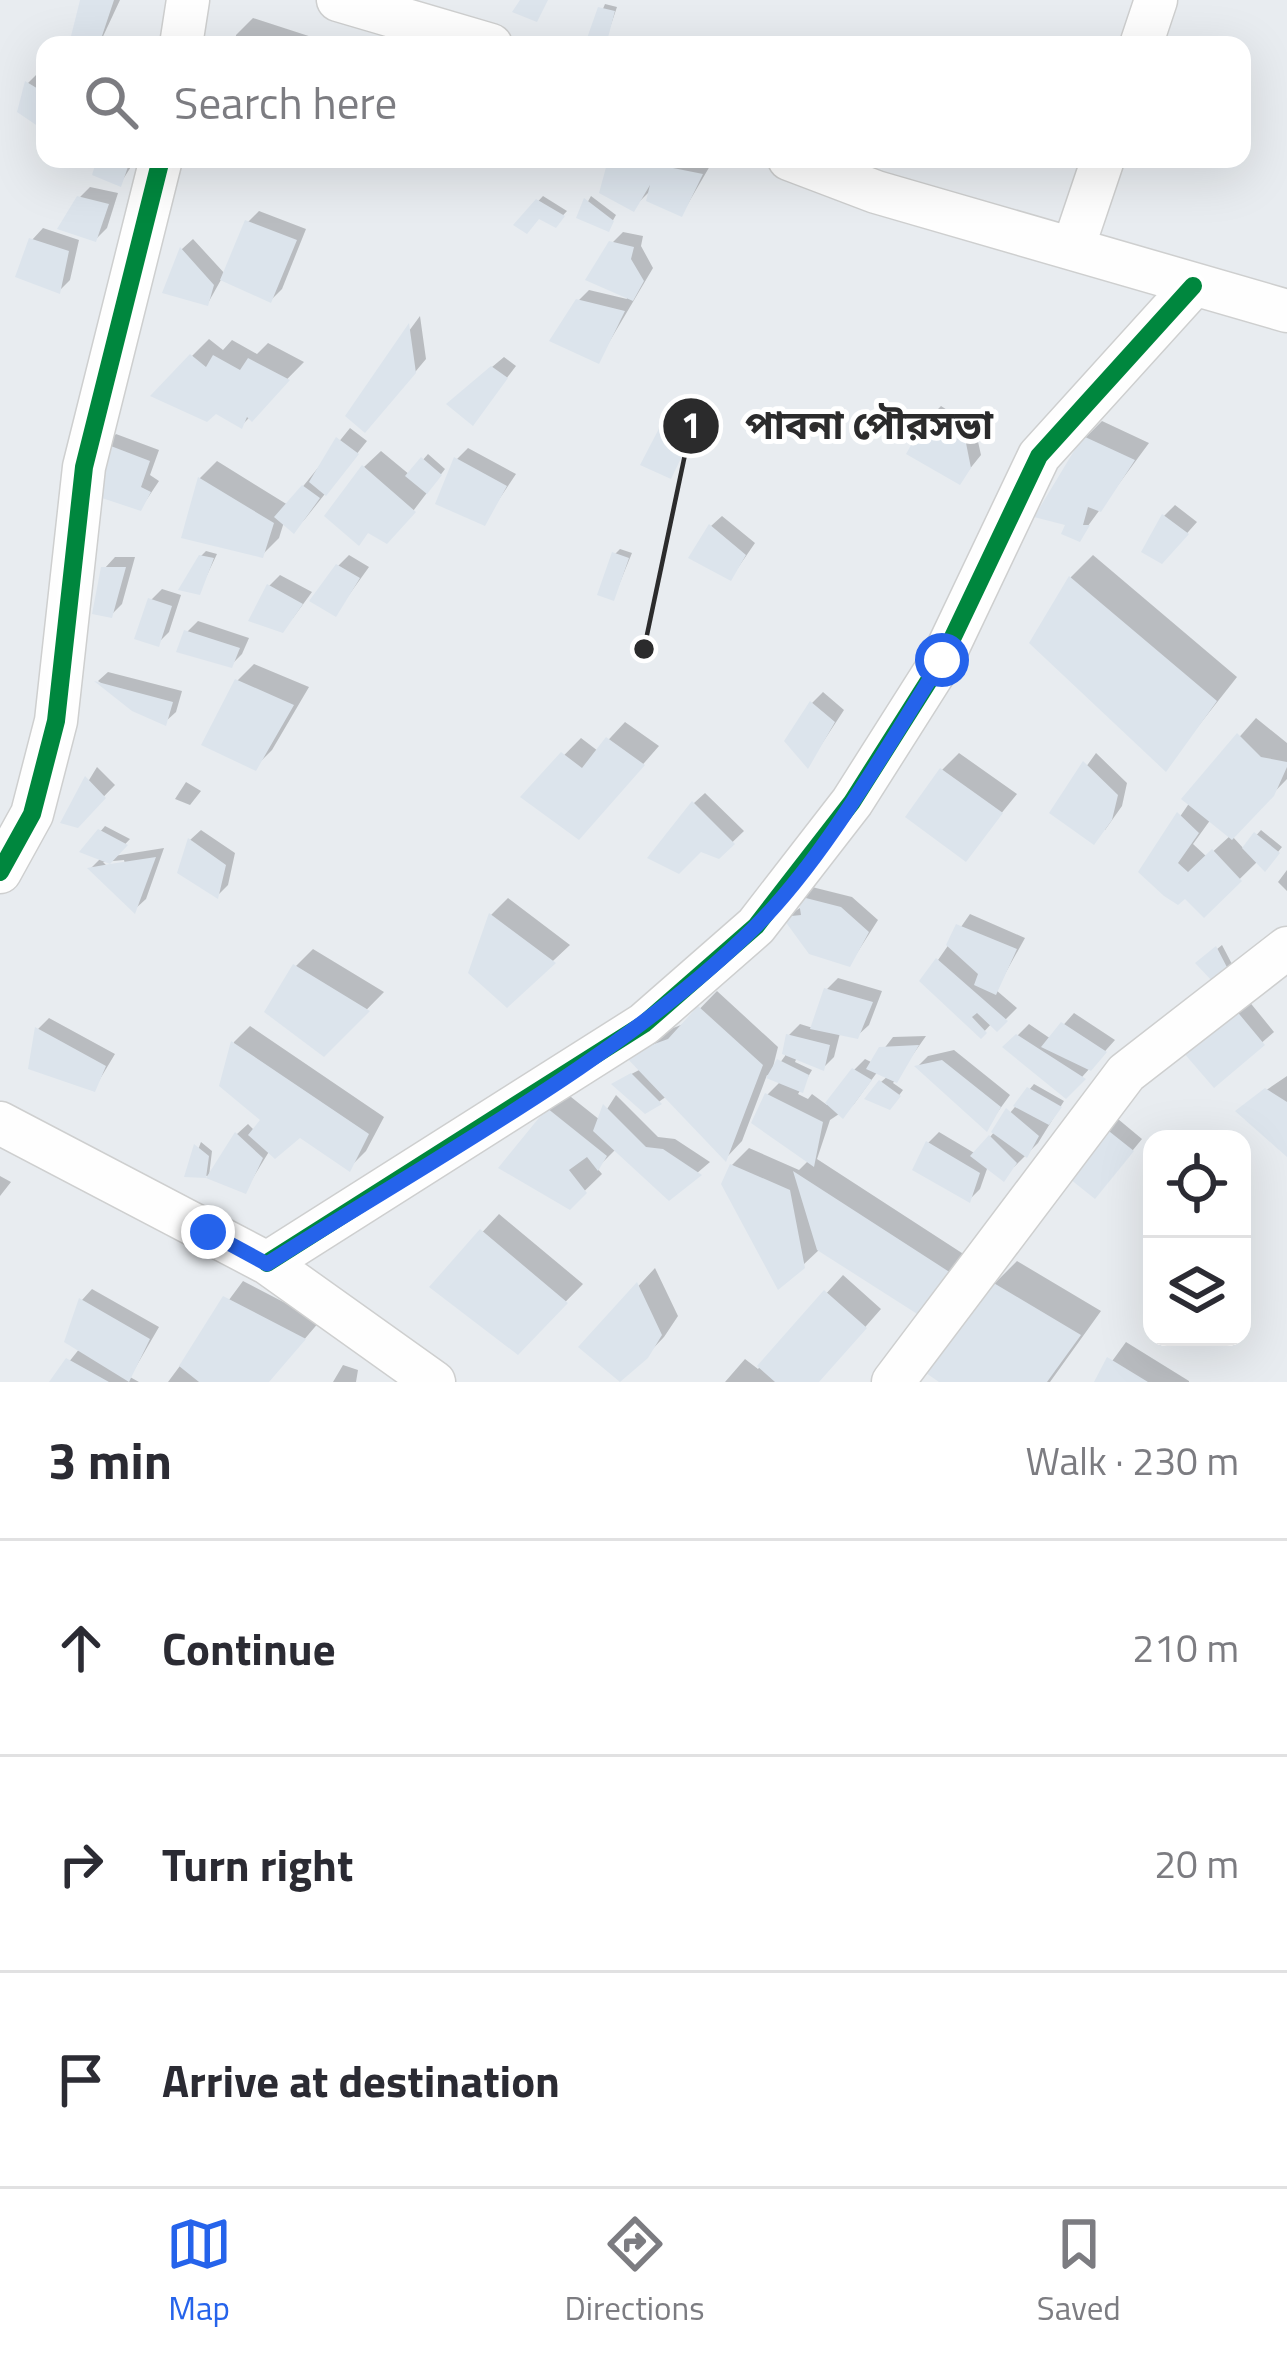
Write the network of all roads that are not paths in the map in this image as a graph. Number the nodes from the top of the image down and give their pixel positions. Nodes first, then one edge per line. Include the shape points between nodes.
1 (188, 0) edge
2 (338, 0) edge
3 (1156, 0) edge
4 (183, 36) edge
5 (460, 36) edge
6 (1144, 36) edge
7 (159, 168) edge
8 (813, 168) edge
9 (1099, 168) edge
10 (1072, 248) junction
11 (1193, 286) junction
12 (1287, 311) edge
13 (0, 872) edge
14 (1287, 948) edge
15 (0, 1123) edge
16 (267, 1264) junction
17 (434, 1382) edge
18 (892, 1382) edge

1 - 4 street
2 - 5 street
3 - 6 street
7 - 13 street via 83,467 56,721 32,814
8 - 10 street
9 - 10 street
10 - 11 street
11 - 12 street
11 - 16 street via 1039,456 942,660 852,802 756,926 644,1024
14 - 18 street via 1126,1073
15 - 16 street
16 - 17 street

